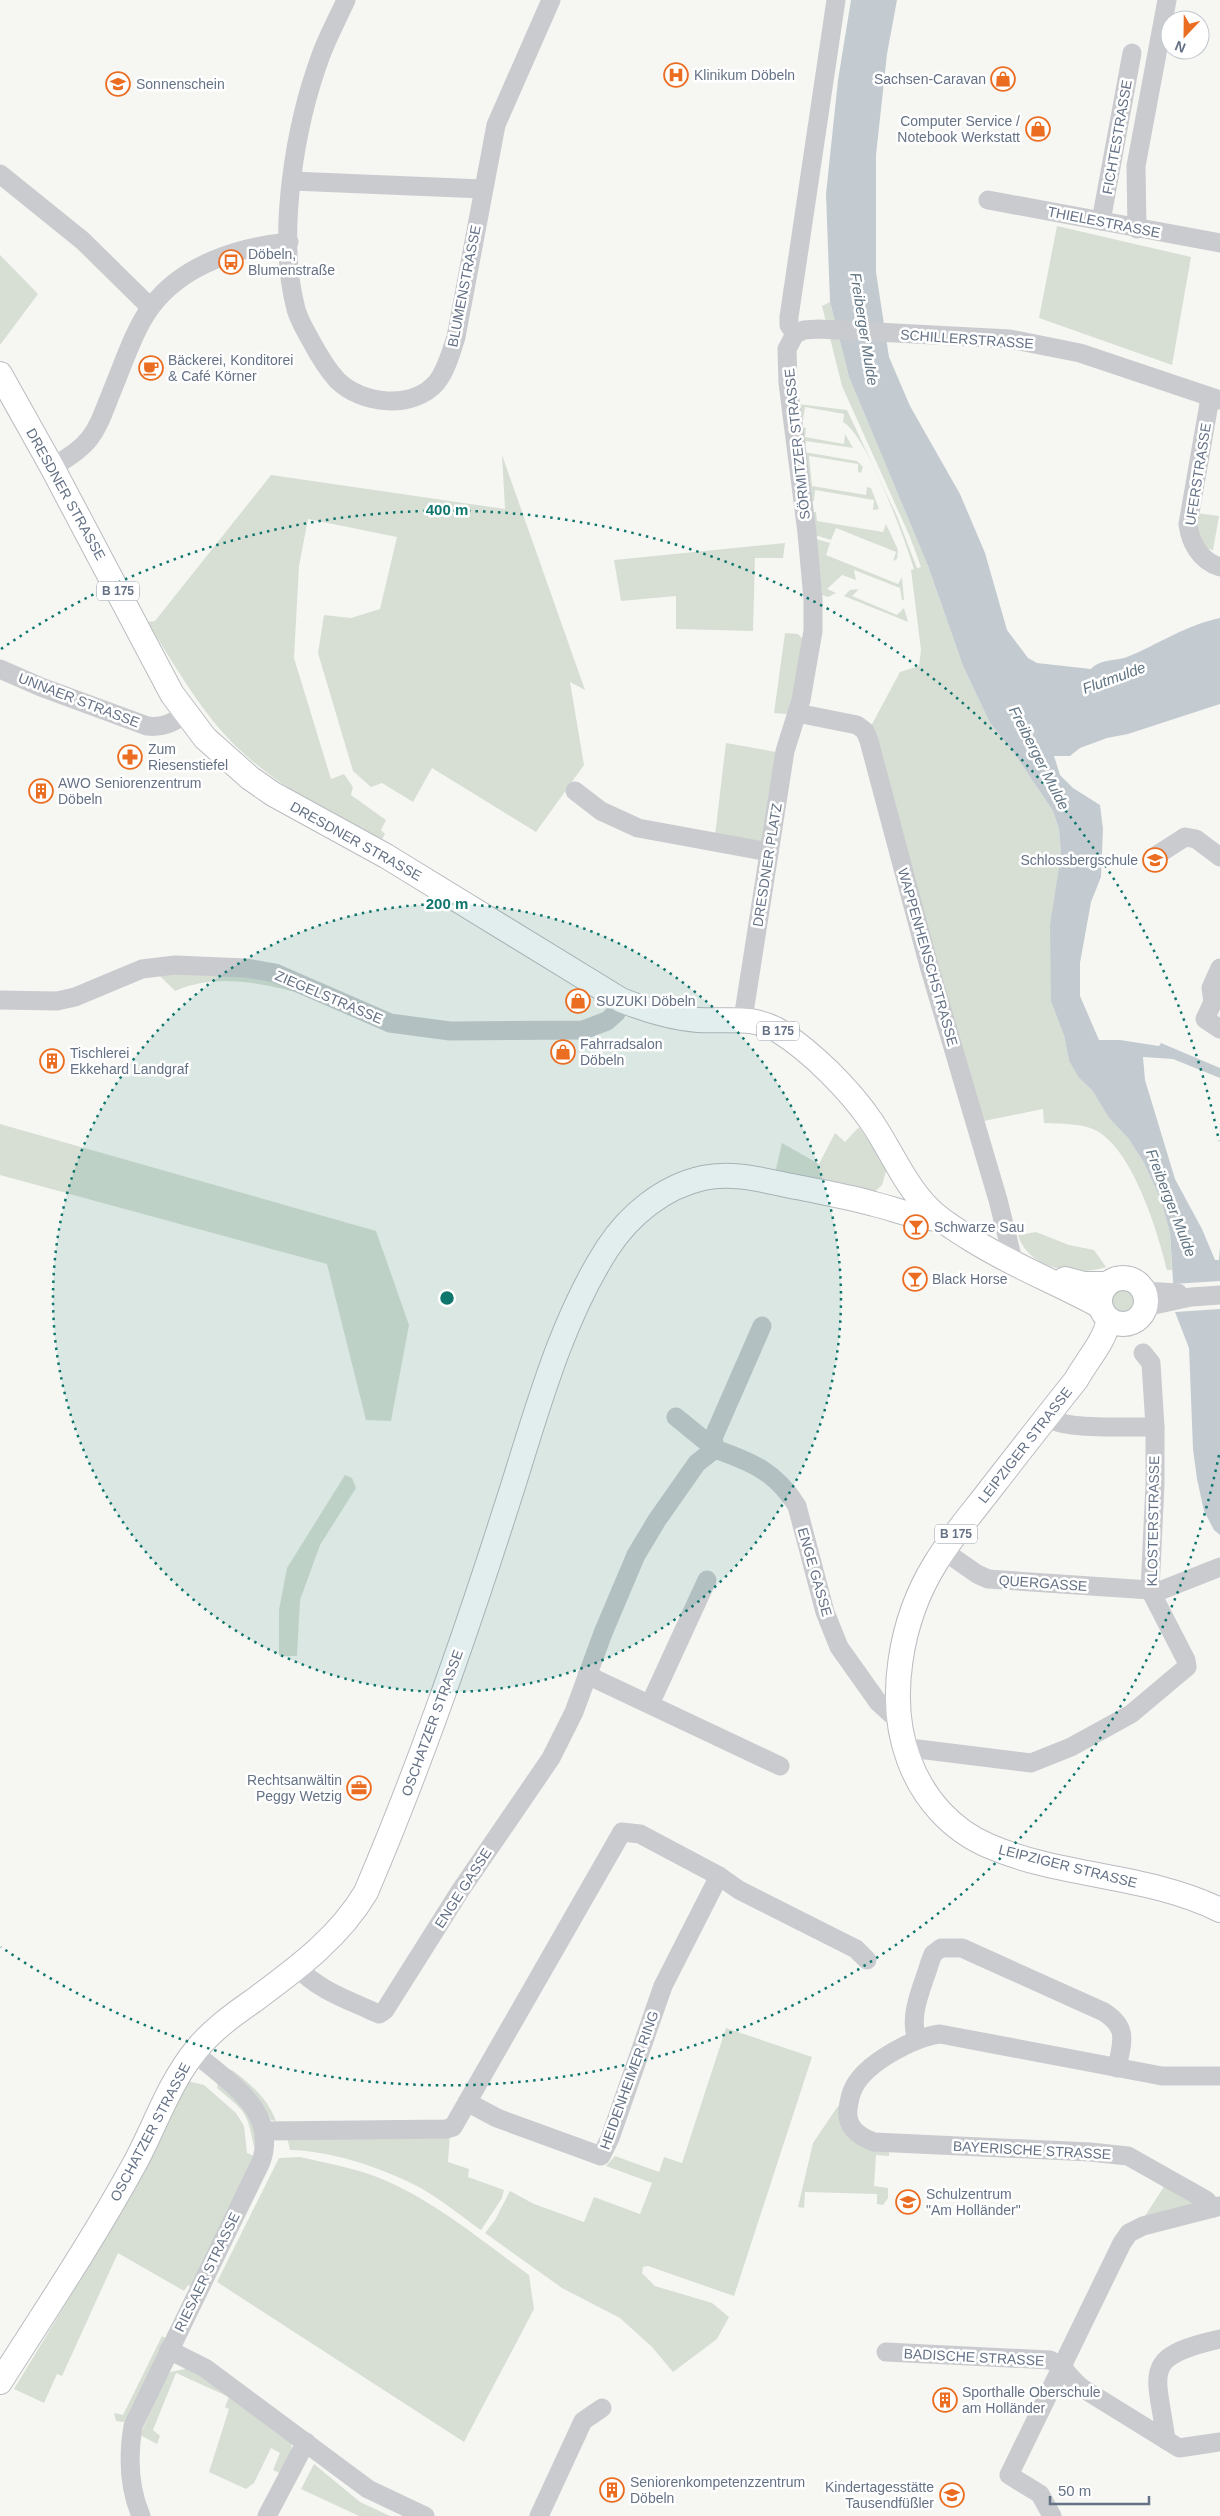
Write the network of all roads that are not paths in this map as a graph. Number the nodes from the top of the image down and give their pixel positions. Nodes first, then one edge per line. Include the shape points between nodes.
1 (346, 0) edge
2 (551, 0) edge
3 (836, 0) edge
4 (1167, 0) edge
5 (1132, 53) dead end
6 (0, 174) edge
7 (292, 181) junction
8 (483, 189) junction
9 (988, 200) dead end
10 (1101, 221) junction
11 (1137, 229) junction
12 (289, 242) junction
13 (1220, 243) edge
14 (150, 307) junction
15 (795, 334) junction
16 (0, 374) edge
17 (1215, 399) edge
18 (52, 467) junction
19 (1220, 567) edge
20 (0, 669) edge
21 (797, 713) junction
22 (186, 714) junction
23 (576, 791) dead end
24 (769, 852) junction
25 (1154, 857) dead end
26 (1220, 857) edge
27 (1220, 968) edge
28 (0, 1000) edge
29 (621, 1000) junction
30 (743, 1019) junction
31 (1220, 1030) edge
32 (910, 1187) junction
33 (874, 1204) junction
34 (940, 1219) junction
35 (967, 1236) junction
36 (1011, 1252) junction
37 (1220, 1295) edge
38 (1144, 1299) junction
39 (1111, 1308) junction
40 (762, 1326) dead end
41 (1143, 1353) dead end
42 (676, 1417) dead end
43 (1045, 1418) junction
44 (1155, 1427) junction
45 (715, 1449) junction
46 (944, 1551) junction
47 (1220, 1567) edge
48 (707, 1580) dead end
49 (1150, 1590) junction
50 (587, 1675) junction
51 (650, 1704) junction
52 (900, 1716) junction
53 (906, 1750) junction
54 (780, 1766) dead end
55 (719, 1876) junction
56 (1220, 1910) edge
57 (867, 1960) dead end
58 (297, 1967) junction
59 (917, 2039) junction
60 (194, 2052) junction
61 (1117, 2068) junction
62 (1220, 2076) edge
63 (468, 2102) junction
64 (265, 2131) junction
65 (1216, 2207) edge
66 (1220, 2339) edge
67 (169, 2350) junction
68 (886, 2352) dead end
69 (1062, 2366) junction
70 (0, 2382) edge
71 (602, 2408) dead end
72 (1166, 2440) junction
73 (306, 2442) junction
74 (1220, 2442) edge
75 (1049, 2509) edge
76 (141, 2516) edge
77 (267, 2516) edge
78 (425, 2516) edge
79 (539, 2516) edge

1 - 7 street, BLUMENSTRASSE via 321,54 310,90
2 - 8 street, BLUMENSTRASSE via 496,125
3 - 15 street, SÖRMITZER STRASSE via 789,325
4 - 11 street, FICHTESTRASSE via 1136,166
5 - 10 street, FICHTESTRASSE
6 - 14 street via 83,241
7 - 8 street
7 - 12 street, BLUMENSTRASSE
8 - 12 street, BLUMENSTRASSE via 456,337 448,362 432,387 402,400 361,396 343,385 328,369 294,305
9 - 10 street, THIELESTRASSE
10 - 11 street, THIELESTRASSE
11 - 13 street, THIELESTRASSE
12 - 14 street via 263,245 214,260 180,279
14 - 18 street via 91,439 73,456
15 - 17 street, SCHILLERSTRASSE via 819,329 1010,340 1080,353
15 - 21 street, SÖRMITZER STRASSE via 788,349 788,383 813,599 813,631
16 - 18 main road, DRESDNER STRASSE / B 175
17 - 19 street, UFERSTRASSE via 1188,524 1196,549
18 - 22 main road, DRESDNER STRASSE / B 175 via 172,694
20 - 22 street, UNNAER STRASSE via 147,726 165,726
21 - 24 street, DRESDNER PLATZ via 785,752
21 - 36 street, WAPPENHENSCHSTRASSE via 857,724 869,741
22 - 29 main road, DRESDNER STRASSE / B 175 via 218,751 273,794 386,856
23 - 24 street via 602,811 638,828
24 - 30 street, DRESDNER PLATZ
25 - 26 street via 1184,836 1196,839
27 - 31 street via 1211,988 1213,1002 1205,1019
28 - 29 street, ZIEGELSTRASSE via 58,1001 142,969 175,965 246,968 275,974 390,1023 450,1031 583,1030 607,1021 616,1013
29 - 30 main road, DRESDNER STRASSE / B 175 via 648,1010 697,1020
30 - 32 main road, DRESDNER STRASSE / B 175 via 760,1022 780,1032 841,1084 871,1121
32 - 33 main road, OSCHATZER STRASSE via 890,1202
32 - 34 main road, DRESDNER STRASSE / B 175
33 - 34 main road, OSCHATZER STRASSE / B 175 via 920,1218
33 - 58 main road, OSCHATZER STRASSE via 748,1178 710,1177 686,1183 654,1200 609,1246 582,1293 560,1345 451,1674 366,1892 350,1918
34 - 35 main road, B 175
35 - 36 main road, B 175 via 992,1242
35 - 39 main road, B 175 via 1020,1268
36 - 39 main road, B 175 via 1068,1280 1084,1284
37 - 38 street
38 - 39 main road, LEIPZIGER STRASSE via 1137,1319
38 - 39 main road via 1135,1282 1114,1280
39 - 43 main road, LEIPZIGER STRASSE / B 175 via 1098,1363 1076,1380
40 - 45 street via 713,1438
41 - 44 street, KLOSTERSTRASSE via 1152,1364
42 - 45 street, ENGE GASSE
43 - 44 street via 1057,1423
43 - 46 main road, LEIPZIGER STRASSE / B 175
44 - 49 street, KLOSTERSTRASSE
45 - 50 street, ENGE GASSE via 697,1463 636,1555
45 - 52 street, ENGE GASSE via 760,1467 789,1493 797,1506 825,1612 839,1648 878,1702 891,1714
46 - 49 street, QUERGASSE via 988,1579
46 - 52 main road, LEIPZIGER STRASSE / B 175 via 922,1587 906,1635 900,1674
47 - 49 street, QUERGASSE via 1162,1590
48 - 51 street
49 - 53 street, KLOSTERSTRASSE via 1186,1660 1187,1668 1131,1714 1071,1747 1030,1762
50 - 51 street
50 - 58 street, ENGE GASSE via 574,1712 551,1758 460,1891 385,2010 379,2014 372,2012 307,1978
51 - 54 street
52 - 53 main road, LEIPZIGER STRASSE / B 175
53 - 56 main road, LEIPZIGER STRASSE / B 175 via 916,1779 939,1810 962,1831 988,1846 1028,1859 1168,1890
55 - 57 street via 738,1890 856,1949
55 - 63 street via 640,1834 622,1832
55 - 63 street, HEIDENHEIMER RING via 663,1986 601,2156 497,2118
58 - 60 main road, OSCHATZER STRASSE via 228,2019
59 - 61 street via 940,2034
59 - 61 street via 913,2028 914,2015 933,1954 941,1948 962,1948 1115,2019 1121,2027 1122,2039
59 - 65 street, BAYERISCHE STRASSE via 874,2064 861,2076 850,2096 848,2113 853,2130 861,2137 896,2144 1128,2156
60 - 64 street, RIESAER STRASSE via 247,2097 262,2119
60 - 70 main road, OSCHATZER STRASSE via 179,2074 110,2207
61 - 62 street via 1184,2078
63 - 64 street via 459,2120 446,2129
64 - 67 street, RIESAER STRASSE via 261,2162
65 - 69 street, BAYERISCHE STRASSE via 1134,2230 1117,2252
66 - 72 street via 1187,2346 1164,2361 1157,2380
67 - 73 street via 205,2368
67 - 76 street, RIESAER STRASSE via 133,2426 130,2443 132,2488
68 - 69 street, BADISCHE STRASSE via 1050,2360
69 - 72 street, BADISCHE STRASSE via 1070,2379 1082,2388
69 - 75 street, BADISCHE STRASSE via 1009,2475 1040,2494
71 - 79 street via 584,2421
72 - 74 street, BADISCHE STRASSE via 1179,2448
73 - 77 street
73 - 78 street via 368,2489

